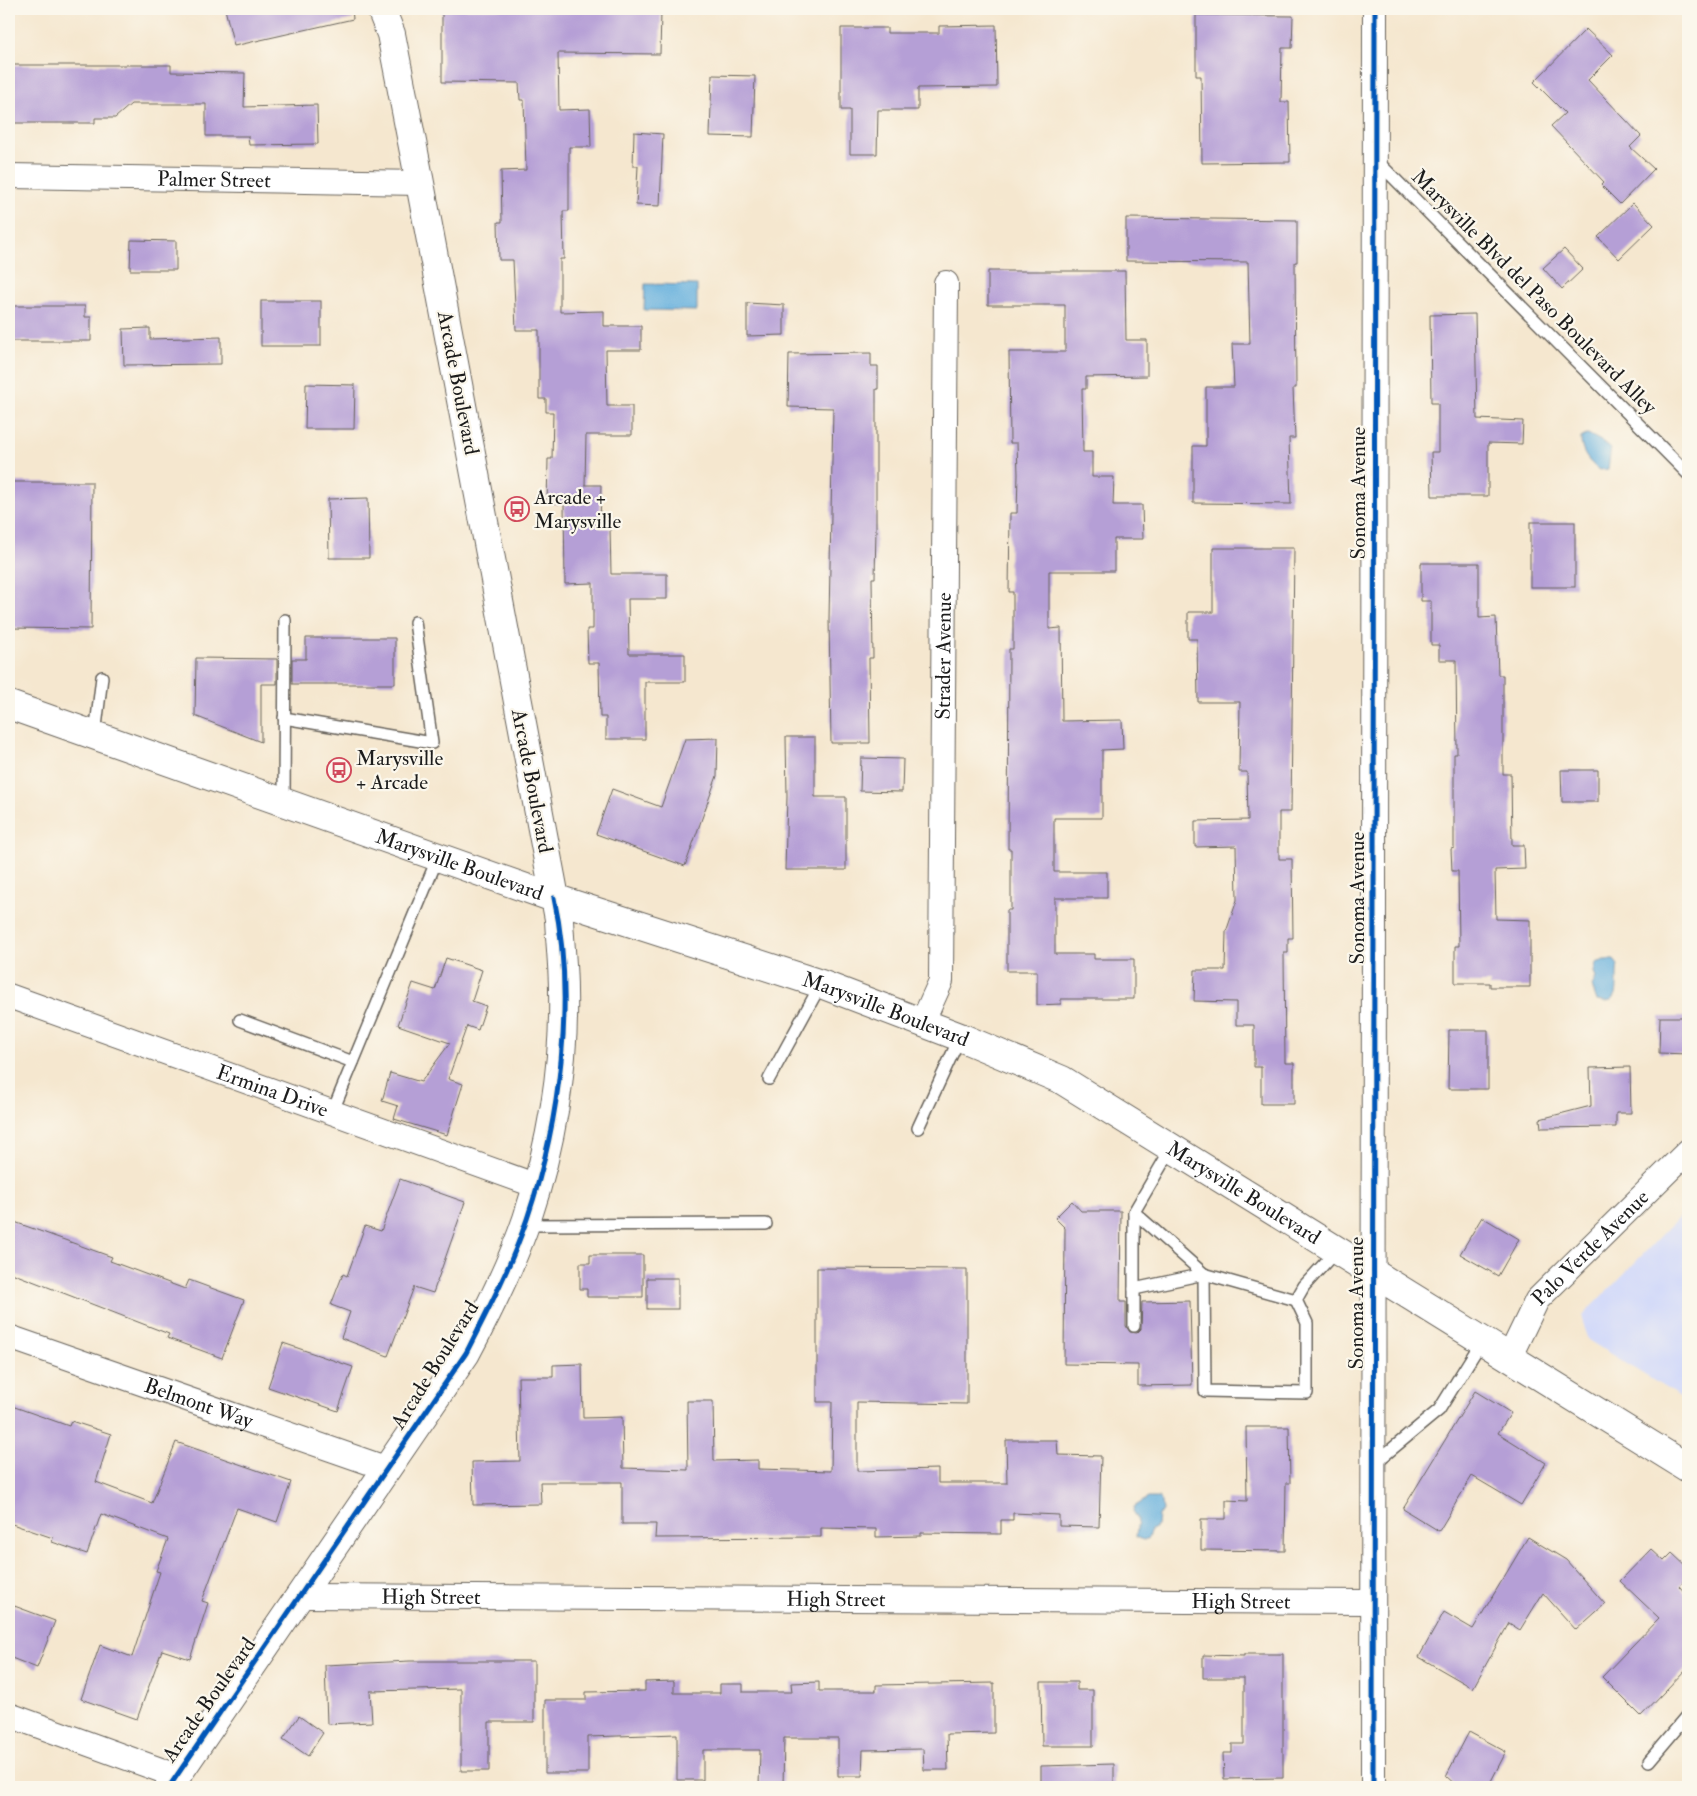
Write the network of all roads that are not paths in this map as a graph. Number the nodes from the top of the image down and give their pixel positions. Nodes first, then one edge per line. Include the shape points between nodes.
1 (381, 9) edge
2 (1374, 9) edge
3 (1374, 158) junction
4 (9, 176) edge
5 (420, 183) junction
6 (946, 284) dead end
7 (1688, 474) edge
8 (285, 620) dead end
9 (416, 622) dead end
10 (102, 677) dead end
11 (9, 706) edge
12 (284, 718) junction
13 (95, 735) junction
14 (284, 801) junction
15 (438, 857) junction
16 (554, 898) junction
17 (821, 984) junction
18 (9, 996) edge
19 (240, 1020) dead end
20 (922, 1023) junction
21 (960, 1037) junction
22 (353, 1062) junction
23 (769, 1079) dead end
24 (332, 1113) junction
25 (918, 1128) dead end
26 (1172, 1147) junction
27 (1688, 1151) edge
28 (537, 1186) junction
29 (1134, 1212) junction
30 (766, 1224) dead end
31 (524, 1225) junction
32 (1336, 1251) junction
33 (1373, 1273) junction
34 (1204, 1274) junction
35 (1134, 1289) junction
36 (1296, 1300) junction
37 (1134, 1326) dead end
38 (9, 1337) edge
39 (1482, 1342) junction
40 (1509, 1358) junction
41 (1372, 1465) junction
42 (1688, 1468) edge
43 (388, 1469) junction
44 (301, 1596) junction
45 (1372, 1602) junction
46 (1688, 1714) edge
47 (9, 1715) edge
48 (1649, 1761) dead end
49 (173, 1782) edge
50 (1373, 1787) edge

1 - 5 street, Arcade Boulevard via 391,34
2 - 3 street, Sonoma Avenue
3 - 7 lane, Marysville Blvd del Paso Boulevard Alley
3 - 33 street, Sonoma Avenue
4 - 5 street, Palmer Street
5 - 16 street, Arcade Boulevard
6 - 20 street, Strader Avenue via 941,981
8 - 12 lane
9 - 12 lane via 432,743
10 - 13 lane
11 - 13 street, Marysville Boulevard
12 - 14 lane
13 - 14 street, Marysville Boulevard
14 - 15 street, Marysville Boulevard
15 - 16 street, Marysville Boulevard
15 - 22 lane
16 - 17 street, Marysville Boulevard
16 - 28 street, Arcade Boulevard via 559,919 563,992 560,1065 549,1138
17 - 20 street, Marysville Boulevard
17 - 23 lane
18 - 24 street, Ermina Drive
19 - 22 lane
20 - 21 street, Marysville Boulevard
21 - 25 lane
21 - 26 street, Marysville Boulevard via 1062,1080
22 - 24 lane
24 - 28 street, Ermina Drive
26 - 29 lane
26 - 32 street, Marysville Boulevard
27 - 40 street, Palo Verde Avenue via 1537,1300
28 - 31 street, Arcade Boulevard
29 - 34 lane
29 - 35 lane
30 - 31 lane
31 - 43 street, Arcade Boulevard via 499,1289 466,1353
32 - 33 street, Marysville Boulevard
32 - 36 lane via 1304,1286
33 - 39 street, Marysville Boulevard
33 - 41 street, Sonoma Avenue
34 - 35 lane
34 - 36 lane
34 - 36 lane via 1205,1391 1307,1394 1307,1322
35 - 37 lane
38 - 43 street, Belmont Way
39 - 40 street, Marysville Boulevard
39 - 41 lane via 1439,1410
40 - 42 street, Marysville Boulevard
41 - 45 street, Sonoma Avenue
43 - 44 street, Arcade Boulevard
44 - 45 street, High Street
44 - 49 street, Arcade Boulevard
45 - 50 street, Sonoma Avenue
46 - 48 lane
47 - 49 street

